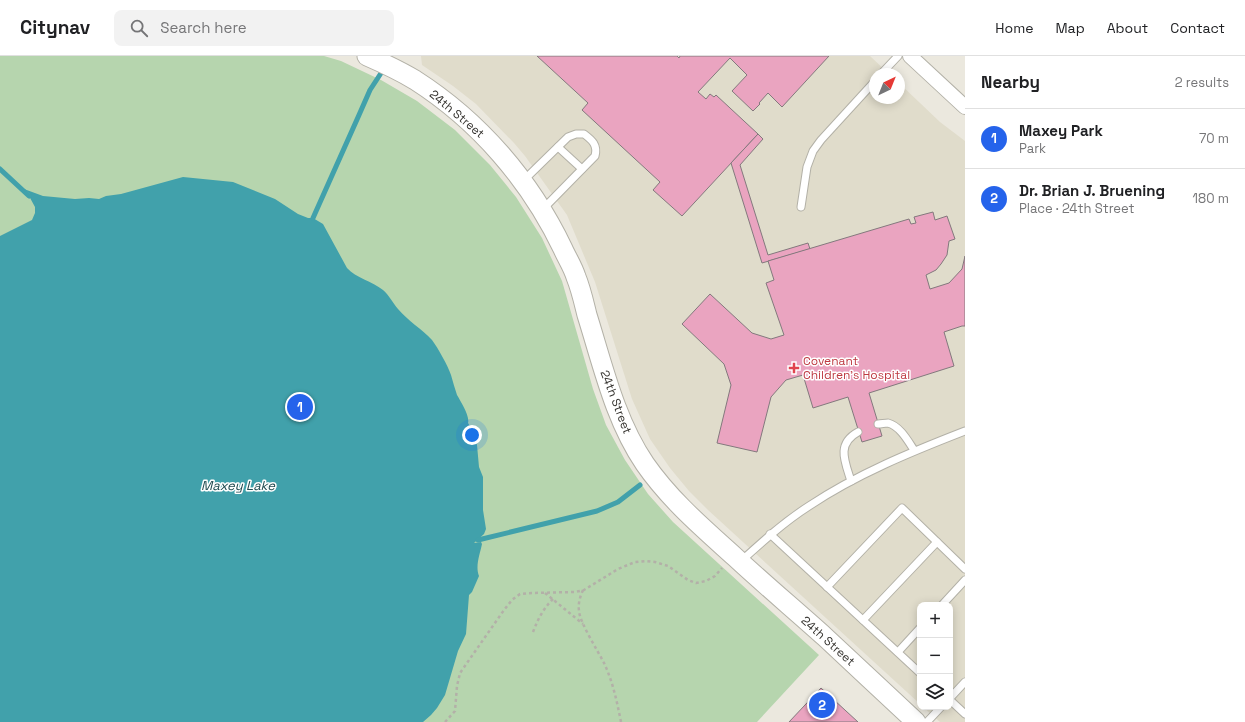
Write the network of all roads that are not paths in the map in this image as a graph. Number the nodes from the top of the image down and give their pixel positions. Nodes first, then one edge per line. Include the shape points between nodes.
1 (367, 56) edge
2 (898, 56) edge
3 (910, 56) edge
4 (390, 60) edge
5 (887, 68) edge
6 (869, 88) edge
7 (965, 107) edge
8 (558, 147) junction
9 (582, 169) junction
10 (522, 181) junction
11 (801, 207) dead end
12 (542, 210) junction
13 (878, 424) dead end
14 (965, 431) edge
15 (858, 432) dead end
16 (914, 450) junction
17 (851, 481) junction
18 (770, 534) junction
19 (937, 542) junction
20 (740, 562) junction
21 (965, 569) edge
22 (965, 580) edge
23 (827, 587) junction
24 (945, 602) edge
25 (863, 620) junction
26 (917, 631) edge
27 (898, 652) junction
28 (917, 670) edge
29 (965, 682) edge
30 (953, 696) edge
31 (953, 702) edge
32 (939, 710) edge
33 (965, 714) edge
34 (916, 722) edge
35 (927, 722) edge

1 - 4 street, 24th Street
2 - 5 lane
3 - 7 street
4 - 10 street, 24th Street via 449,105 484,136
6 - 11 lane via 813,152 807,167
8 - 9 lane
8 - 9 lane via 568,137 584,134 595,145 596,152
8 - 10 lane
9 - 12 lane
10 - 12 street, 24th Street
12 - 20 street, 24th Street via 555,231 576,277 617,410 631,440 665,490
13 - 16 lane via 887,423 896,428
14 - 16 lane
15 - 17 lane via 851,436 843,456
16 - 17 lane
17 - 18 lane via 808,506
18 - 20 lane
18 - 23 lane
19 - 21 lane
19 - 23 lane via 902,508
19 - 25 lane
20 - 34 street, 24th Street
22 - 24 lane
23 - 25 lane
25 - 27 lane
26 - 27 lane
27 - 28 lane
29 - 30 lane
31 - 33 lane
32 - 35 lane

